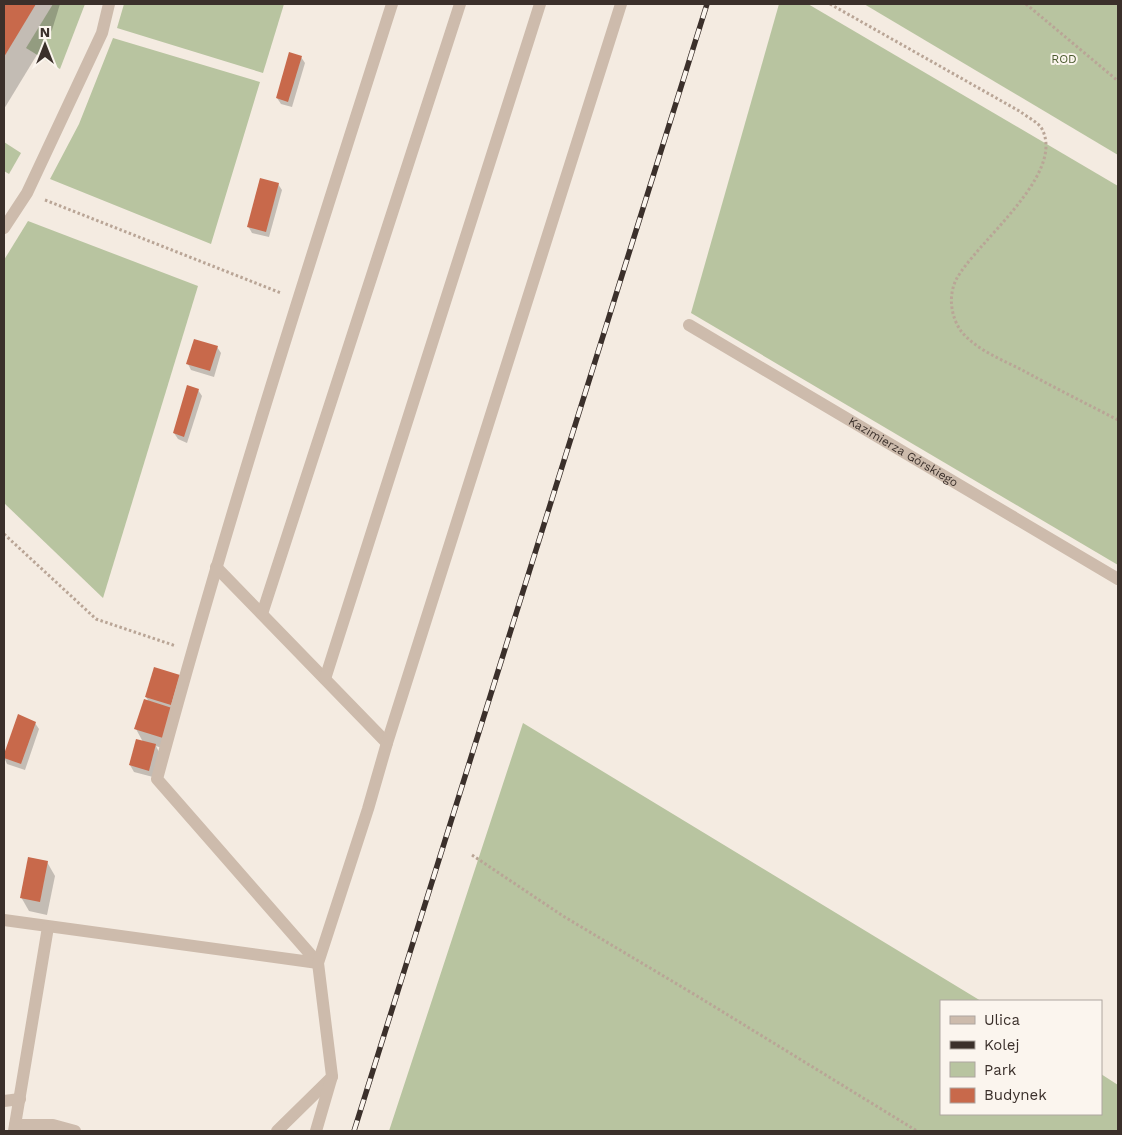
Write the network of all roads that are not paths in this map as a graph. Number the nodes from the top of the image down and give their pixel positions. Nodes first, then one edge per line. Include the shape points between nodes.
1 (108, 4) edge
2 (392, 4) edge
3 (460, 4) edge
4 (540, 4) edge
5 (621, 4) edge
6 (4, 228) edge
7 (689, 325) dead end
8 (216, 567) junction
9 (1118, 579) edge
10 (262, 614) junction
11 (325, 679) junction
12 (387, 743) junction
13 (4, 920) edge
14 (48, 927) junction
15 (318, 963) junction
16 (332, 1076) junction
17 (20, 1099) junction
18 (4, 1101) edge
19 (14, 1128) edge
20 (75, 1131) edge
21 (277, 1131) edge
22 (316, 1131) edge

1 - 6 street via 102,33 27,193
2 - 8 street
3 - 10 street
4 - 11 street
5 - 12 street
7 - 9 street, Kazimierza Górskiego
8 - 10 street
8 - 15 street via 157,779
10 - 11 street
11 - 12 street
12 - 15 street
13 - 14 street
14 - 15 street
14 - 17 street
15 - 16 street
16 - 21 street
16 - 22 street
17 - 18 street
17 - 19 street
19 - 20 street via 53,1125

